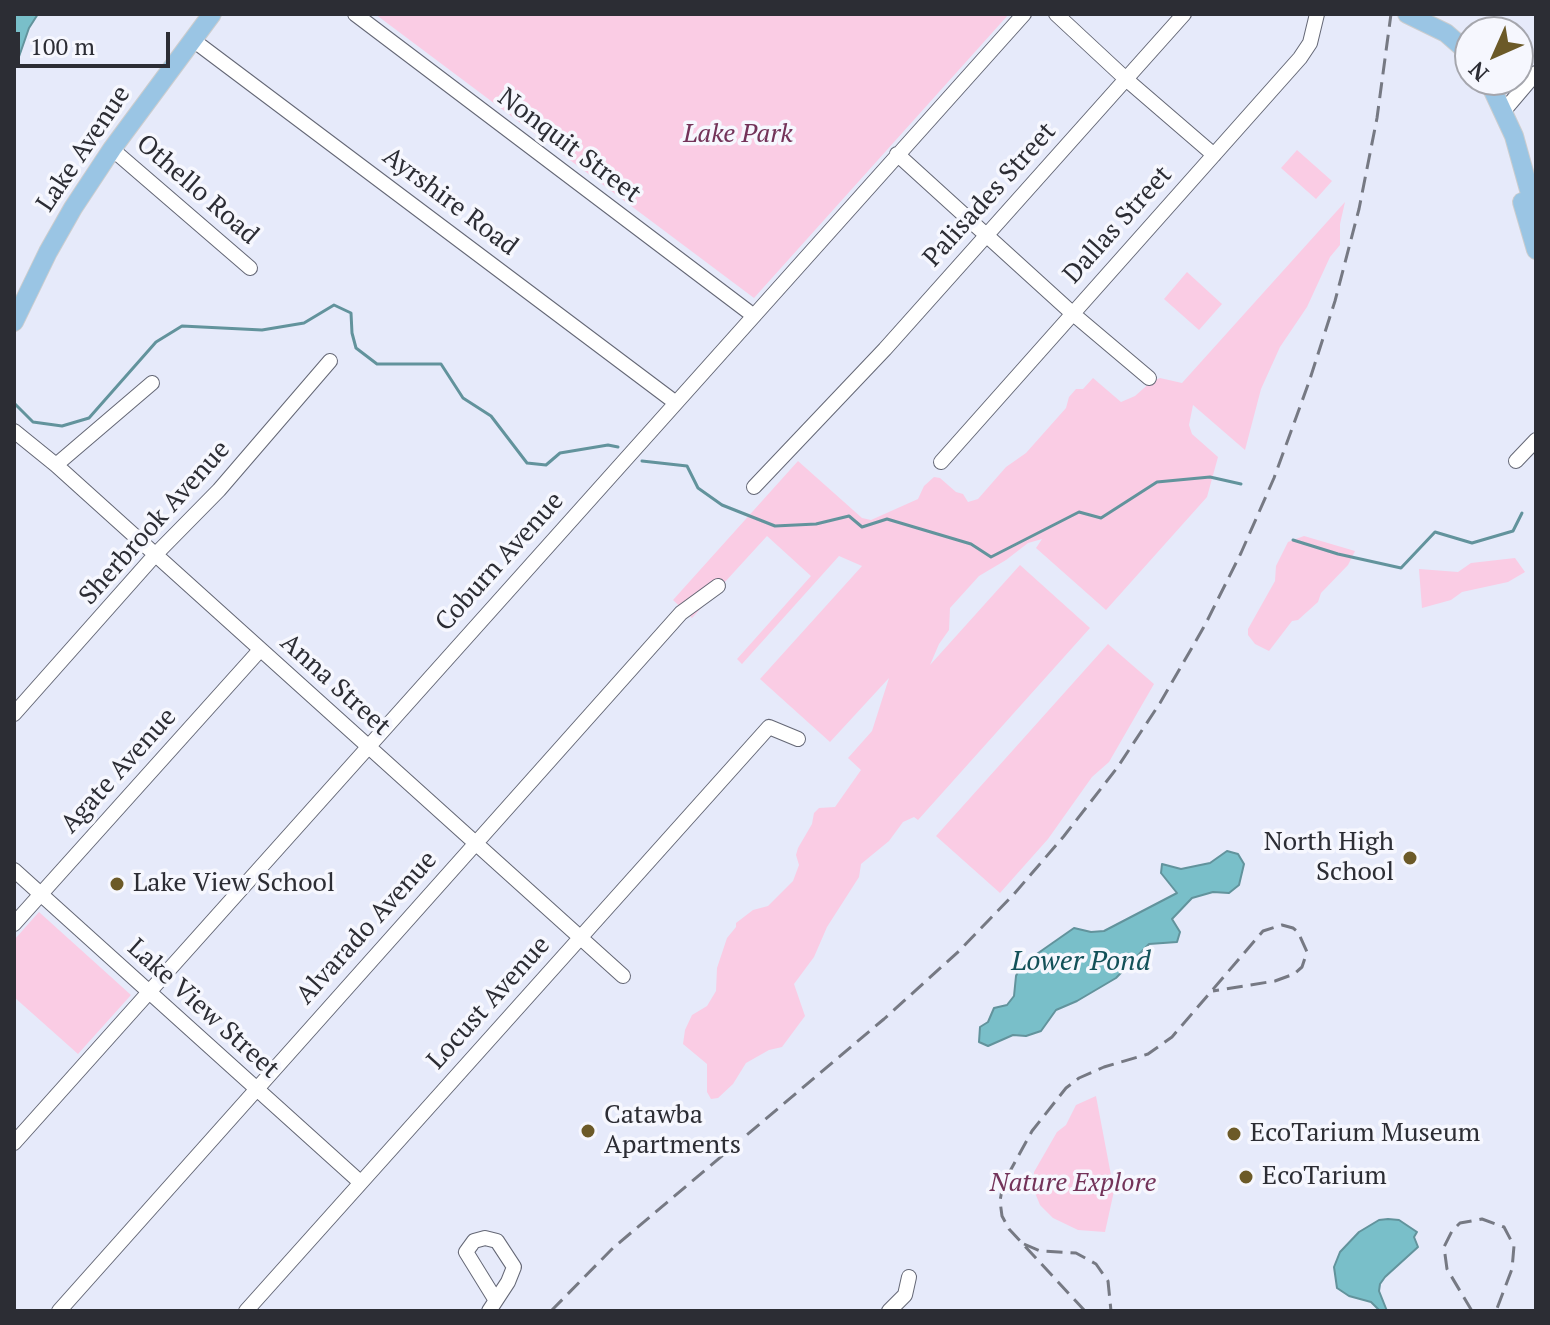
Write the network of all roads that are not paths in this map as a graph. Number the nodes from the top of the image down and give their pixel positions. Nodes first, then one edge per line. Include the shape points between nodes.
1 (212, 14) edge
2 (355, 14) edge
3 (1024, 14) edge
4 (1056, 14) edge
5 (1184, 14) edge
6 (1317, 14) edge
7 (1410, 15) edge
8 (193, 40) junction
9 (1454, 40) edge
10 (1536, 73) edge
11 (1127, 80) junction
12 (1495, 96) edge
13 (1503, 115) junction
14 (112, 149) junction
15 (897, 154) junction
16 (1214, 155) junction
17 (1536, 215) edge
18 (986, 235) junction
19 (1536, 250) edge
20 (250, 268) dead end
21 (1072, 313) junction
22 (754, 316) junction
23 (14, 322) edge
24 (330, 361) dead end
25 (1149, 378) dead end
26 (152, 383) dead end
27 (676, 403) junction
28 (14, 431) edge
29 (1536, 440) edge
30 (1516, 461) dead end
31 (941, 462) dead end
32 (56, 465) junction
33 (754, 487) dead end
34 (155, 555) junction
35 (718, 586) dead end
36 (260, 650) junction
37 (14, 714) edge
38 (798, 739) dead end
39 (369, 747) junction
40 (476, 842) junction
41 (14, 870) edge
42 (40, 894) junction
43 (14, 924) edge
44 (580, 937) junction
45 (623, 976) dead end
46 (149, 992) junction
47 (255, 1089) junction
48 (14, 1143) edge
49 (360, 1182) junction
50 (909, 1277) dead end
51 (59, 1311) edge
52 (246, 1311) edge
53 (889, 1311) edge

1 - 8 main road, Lake Avenue
2 - 22 street, Nonquit Street
3 - 15 street, Coburn Avenue
4 - 11 street
5 - 11 street, Palisades Street
6 - 16 street, Dallas Street via 1300,58
7 - 9 main road
8 - 14 main road, Lake Avenue
8 - 27 street, Ayrshire Road
10 - 13 street
11 - 16 street
11 - 18 street, Palisades Street
12 - 13 main road
13 - 17 main road
13 - 19 main road
14 - 20 street, Othello Road
14 - 23 main road, Lake Avenue via 61,228
15 - 18 street
15 - 22 street, Coburn Avenue
16 - 21 street, Dallas Street
18 - 21 street
18 - 33 street, Palisades Street
21 - 25 street
21 - 31 street, Dallas Street
22 - 27 street, Coburn Avenue
24 - 34 street, Sherbrook Avenue
26 - 32 street
27 - 39 street, Coburn Avenue
28 - 32 street, Anna Street
29 - 30 street
32 - 34 street, Anna Street
34 - 36 street, Anna Street
34 - 37 street, Sherbrook Avenue
35 - 40 street, Alvarado Avenue via 681,613
36 - 39 street, Anna Street
36 - 42 street, Agate Avenue
38 - 44 street, Locust Avenue via 769,727
39 - 40 street, Anna Street
39 - 46 street, Coburn Avenue
40 - 44 street, Anna Street
40 - 47 street, Alvarado Avenue
41 - 42 street, Lake View Street
42 - 43 street, Agate Avenue
42 - 46 street, Lake View Street
44 - 45 street, Anna Street
44 - 49 street, Locust Avenue
46 - 47 street, Lake View Street
46 - 48 street, Coburn Avenue
47 - 49 street, Lake View Street
47 - 51 street, Alvarado Avenue
49 - 52 street, Locust Avenue
50 - 53 street via 905,1295

